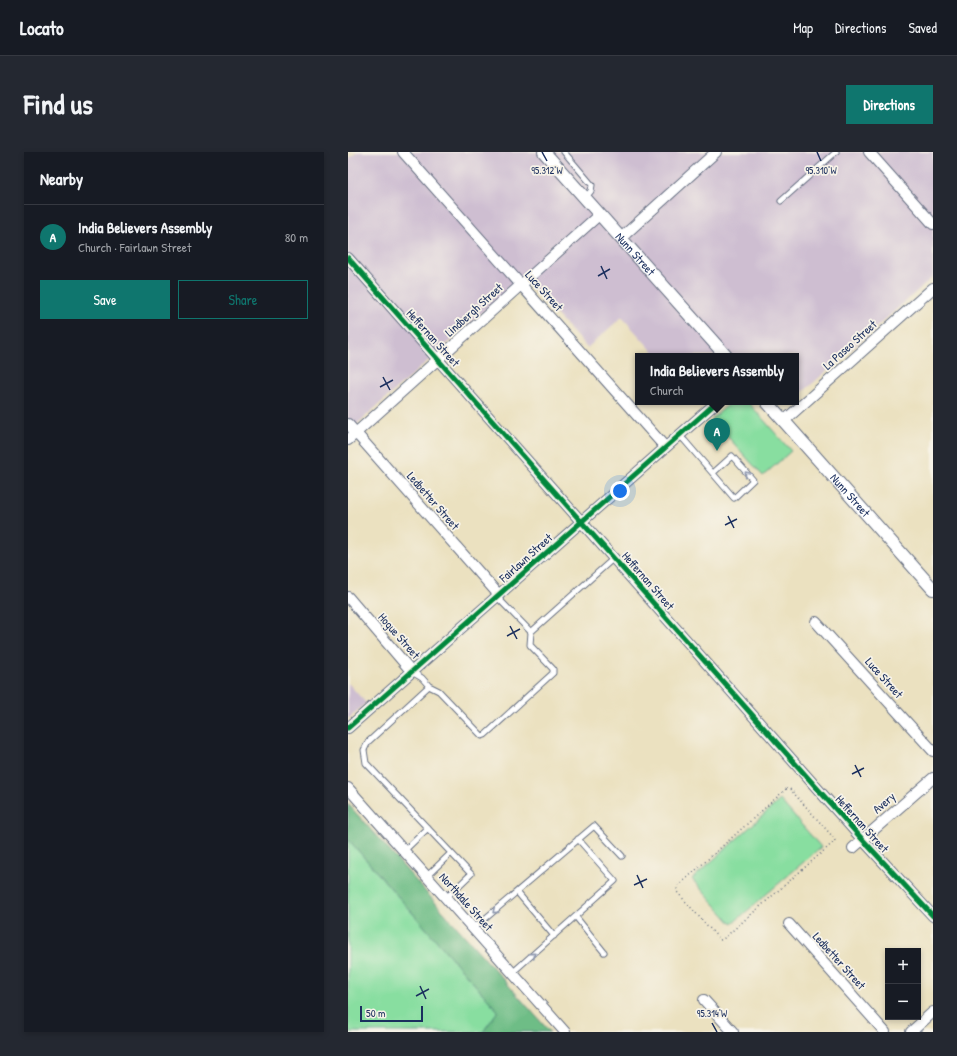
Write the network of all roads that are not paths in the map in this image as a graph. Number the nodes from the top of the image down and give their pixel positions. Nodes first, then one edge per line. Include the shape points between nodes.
1 (403, 152) edge
2 (564, 152) edge
3 (716, 152) edge
4 (836, 152) edge
5 (869, 152) edge
6 (547, 153) edge
7 (572, 161) junction
8 (562, 172) junction
9 (585, 198) junction
10 (781, 201) dead end
11 (600, 214) junction
12 (933, 224) edge
13 (621, 238) junction
14 (348, 258) edge
15 (521, 284) junction
16 (933, 288) edge
17 (723, 353) edge
18 (438, 360) junction
19 (713, 405) edge
20 (770, 405) edge
21 (784, 421) junction
22 (348, 424) edge
23 (679, 434) junction
24 (352, 436) edge
25 (665, 447) junction
26 (713, 473) junction
27 (582, 522) junction
28 (614, 558) junction
29 (933, 588) edge
30 (498, 596) junction
31 (348, 597) edge
32 (816, 622) dead end
33 (530, 632) junction
34 (412, 672) junction
35 (428, 686) junction
36 (348, 728) edge
37 (933, 751) edge
38 (933, 778) edge
39 (349, 793) edge
40 (428, 828) junction
41 (862, 839) junction
42 (578, 840) junction
43 (853, 848) dead end
44 (404, 851) junction
45 (451, 853) junction
46 (622, 856) dead end
47 (426, 876) junction
48 (517, 892) junction
49 (446, 898) junction
50 (933, 916) edge
51 (576, 917) junction
52 (789, 924) dead end
53 (473, 929) junction
54 (554, 936) junction
55 (604, 952) dead end
56 (512, 973) junction
57 (704, 1000) dead end
58 (933, 1012) edge
59 (564, 1032) edge
60 (733, 1032) edge
61 (885, 1032) edge
62 (911, 1032) edge

1 - 15 street, Luce Street
2 - 7 lane
3 - 13 street
4 - 10 lane
5 - 12 street
6 - 8 street, Nunn Street
7 - 8 lane
7 - 9 lane via 592,185
8 - 9 street, Nunn Street
9 - 11 street, Nunn Street
11 - 13 street, Nunn Street
11 - 15 street, Lindbergh Street
13 - 17 street, Nunn Street
14 - 18 street, Heffernan Street
15 - 18 street, Lindbergh Street
15 - 25 street, Luce Street
16 - 21 street, La Paseo Street
18 - 24 street, Lindbergh Street
18 - 27 street, Heffernan Street
19 - 23 street, Fairlawn Street
20 - 21 street, Nunn Street
21 - 29 street, Nunn Street
22 - 24 street, Ledbetter Street
23 - 25 street, Fairlawn Street
23 - 26 lane
24 - 30 street, Ledbetter Street
25 - 27 street, Fairlawn Street
26 -> 26 lane via 734,498 753,480 732,456
27 - 28 street, Heffernan Street
27 - 30 street, Fairlawn Street
28 - 33 lane
28 - 41 street, Heffernan Street
30 - 33 lane
30 - 34 street, Fairlawn Street
31 - 34 street, Hogue Street
32 - 37 street, Luce Street
33 - 35 lane, Hogue Street via 530,645 554,673 485,735 482,736 439,691
34 - 35 lane, Hogue Street via 422,678
34 - 36 street, Fairlawn Street
35 - 40 lane via 368,742 364,750 366,763
38 - 41 street, Avery
39 - 44 street, Northdale Street
40 - 44 lane
40 - 45 lane
41 - 43 street, Avery
41 - 50 street, Heffernan Street
42 - 46 lane via 594,826
42 - 48 lane
42 - 51 lane via 615,881
44 - 47 street, Northdale Street
45 - 47 lane
45 - 49 lane via 471,874
47 - 49 street, Northdale Street
48 -> 53 lane
48 - 54 lane
49 - 53 street, Northdale Street
51 - 54 lane
51 - 55 lane
52 - 61 street, Ledbetter Street
53 - 56 street, Northdale Street
56 -> 54 lane
56 - 59 street, Northdale Street
57 - 60 street
58 - 62 street

